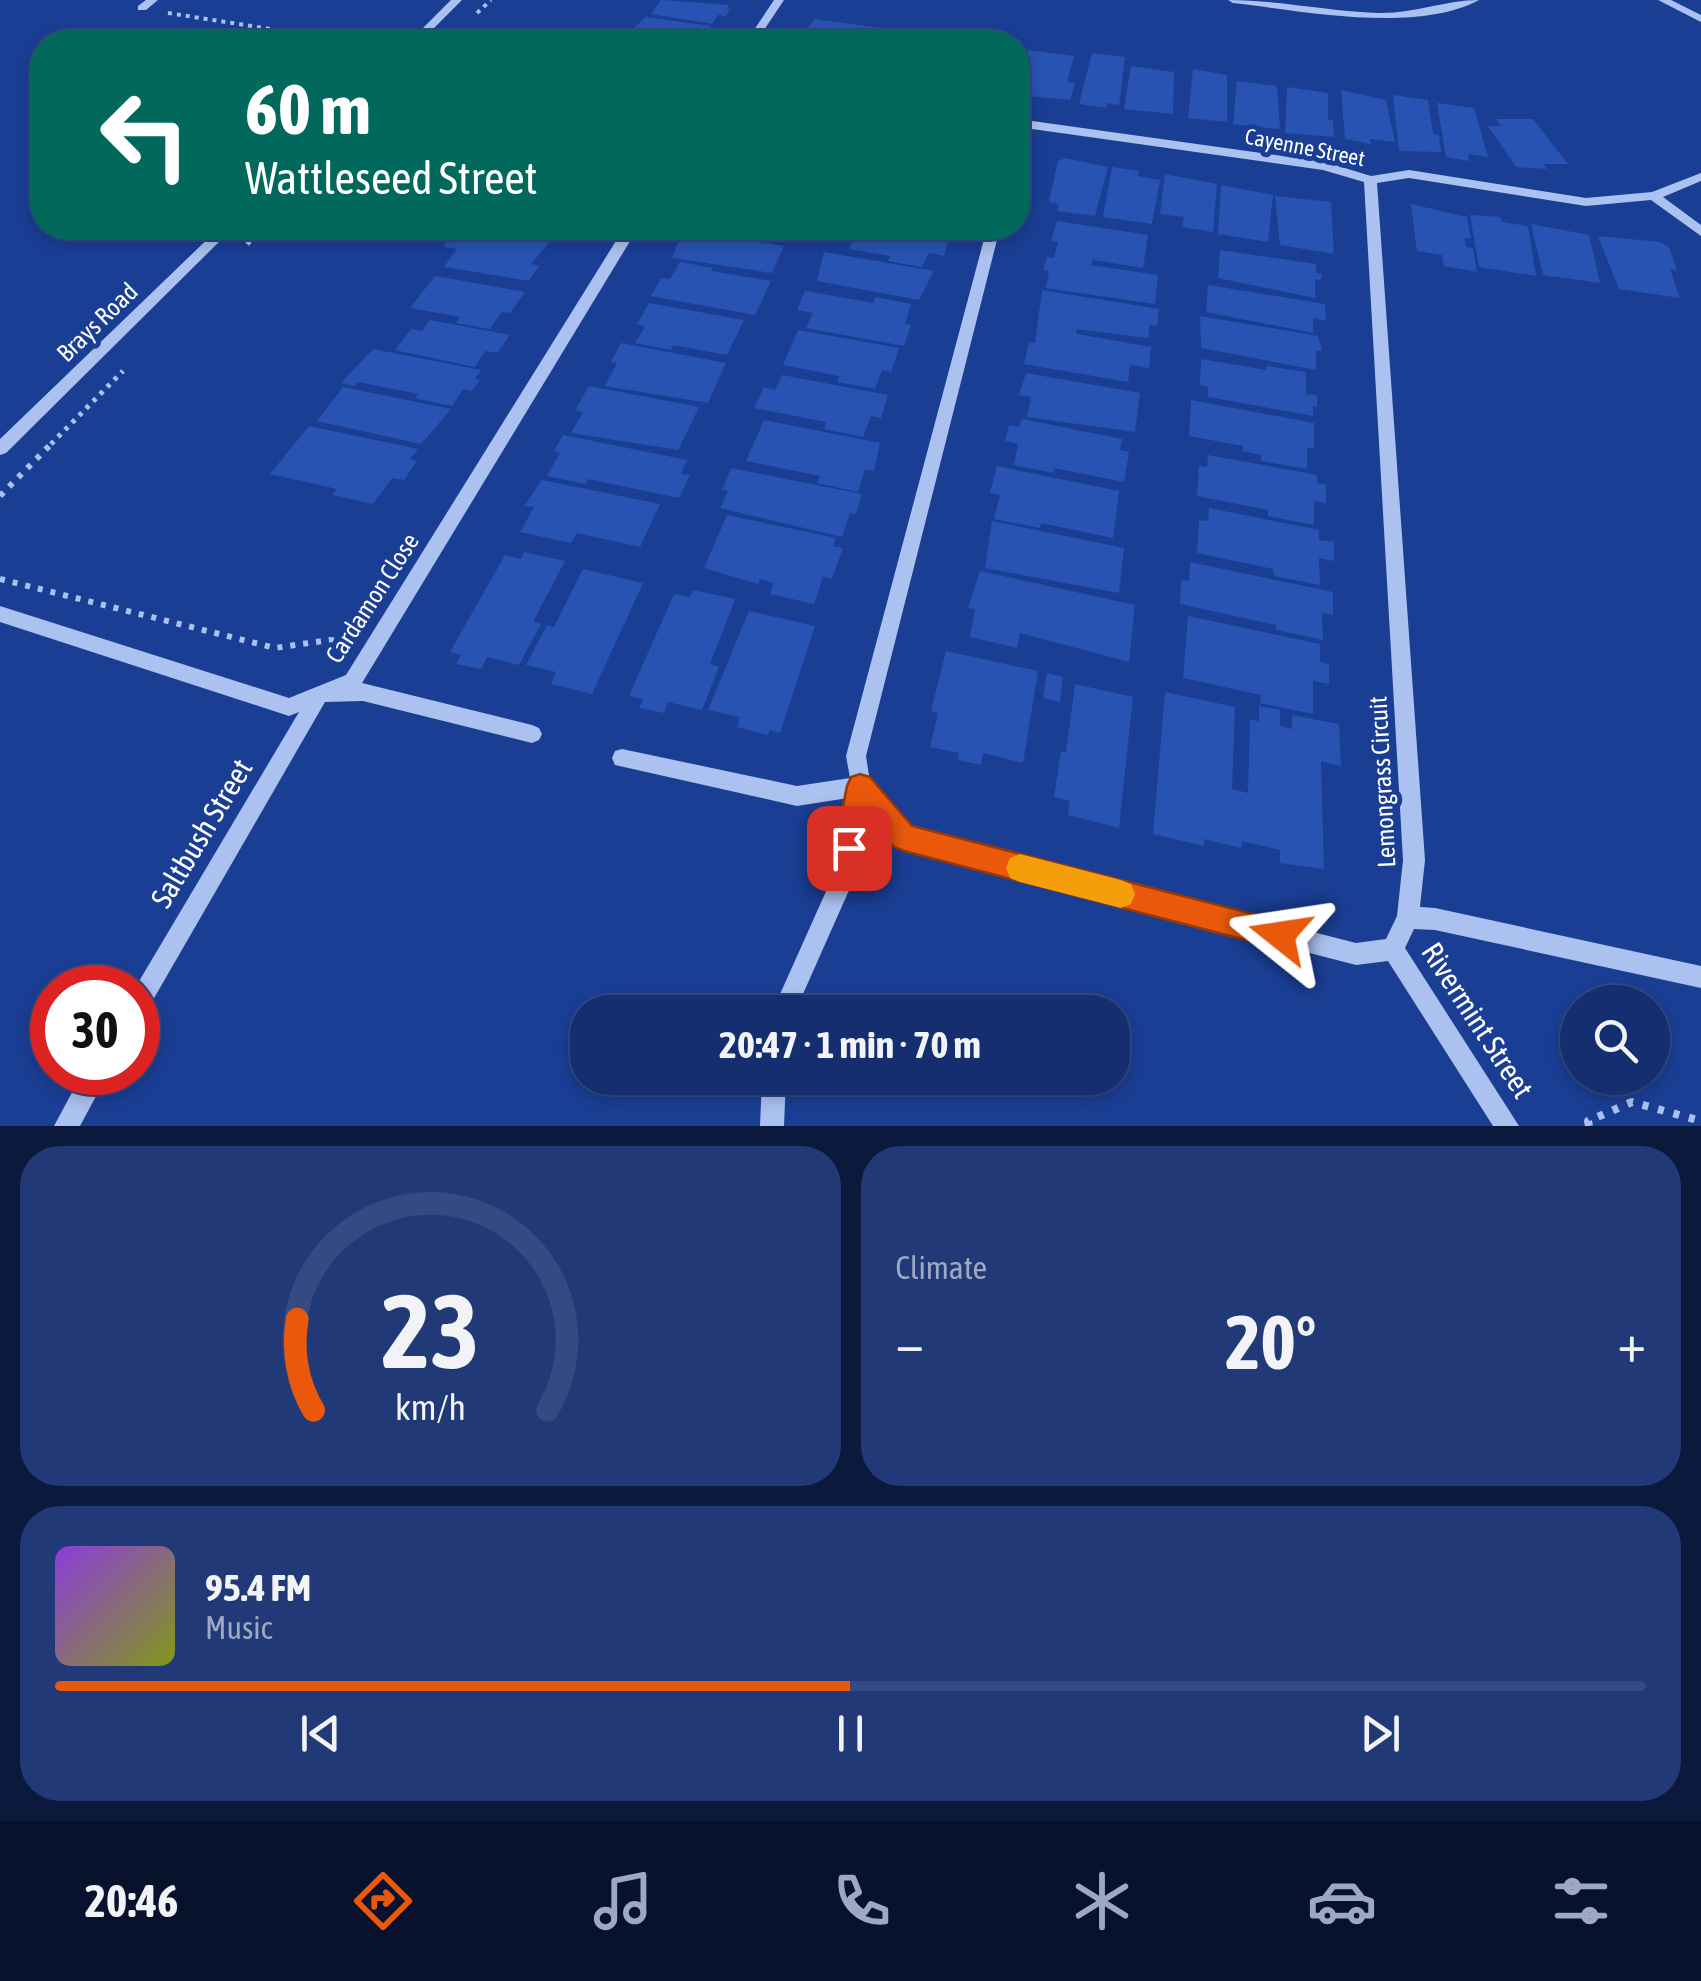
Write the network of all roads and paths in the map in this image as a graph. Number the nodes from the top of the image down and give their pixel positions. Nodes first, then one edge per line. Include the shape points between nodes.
1 (153, 0) edge
2 (457, 0) edge
3 (779, 0) edge
4 (1234, 0) edge
5 (1474, 0) edge
6 (1663, 0) edge
7 (142, 8) joint
8 (1701, 19) edge
9 (279, 30) edge
10 (426, 30) edge
11 (759, 30) edge
12 (1030, 124) edge
13 (1701, 176) edge
14 (1370, 180) junction
15 (1654, 196) junction
16 (1701, 232) edge
17 (214, 240) edge
18 (625, 240) edge
19 (991, 240) edge
20 (0, 449) edge
21 (0, 579) edge
22 (0, 614) edge
23 (372, 650) junction
24 (320, 694) junction
25 (532, 734) dead end
26 (622, 758) dead end
27 (860, 786) junction
28 (1408, 918) junction
29 (1394, 949) junction
30 (160, 967) edge
31 (1701, 977) edge
32 (791, 995) edge
33 (84, 1095) edge
34 (773, 1095) edge
35 (1701, 1120) edge
36 (66, 1126) edge
37 (772, 1126) edge
38 (1507, 1126) edge
39 (1589, 1126) edge

1 - 7 street
2 - 10 street
3 - 11 street
4 - 5 street via 1378,16
6 - 8 street
7 - 9 path
12 - 14 street, Cayenne Street via 1325,166
13 - 15 street, Cayenne Street
14 - 15 street, Cayenne Street via 1409,174 1586,202
14 - 28 street, Lemongrass Circuit via 1414,860
15 - 16 street
17 - 20 street, Brays Road
18 - 23 street, Cardamon Close
19 - 27 street via 856,756
21 - 23 path via 275,648 329,638
22 - 24 street, Cardamon Close via 289,707
23 - 24 street, Cardamon Close via 354,681
24 - 25 street via 363,692
24 - 30 street, Saltbush Street
26 - 27 street via 797,796
27 - 29 street via 904,838 1356,954
27 - 32 street via 843,879
28 - 29 street, Lemongrass Circuit
28 - 31 street
29 - 38 street, Rivermint Street
33 - 36 street
34 - 37 street
35 - 39 path via 1632,1102

